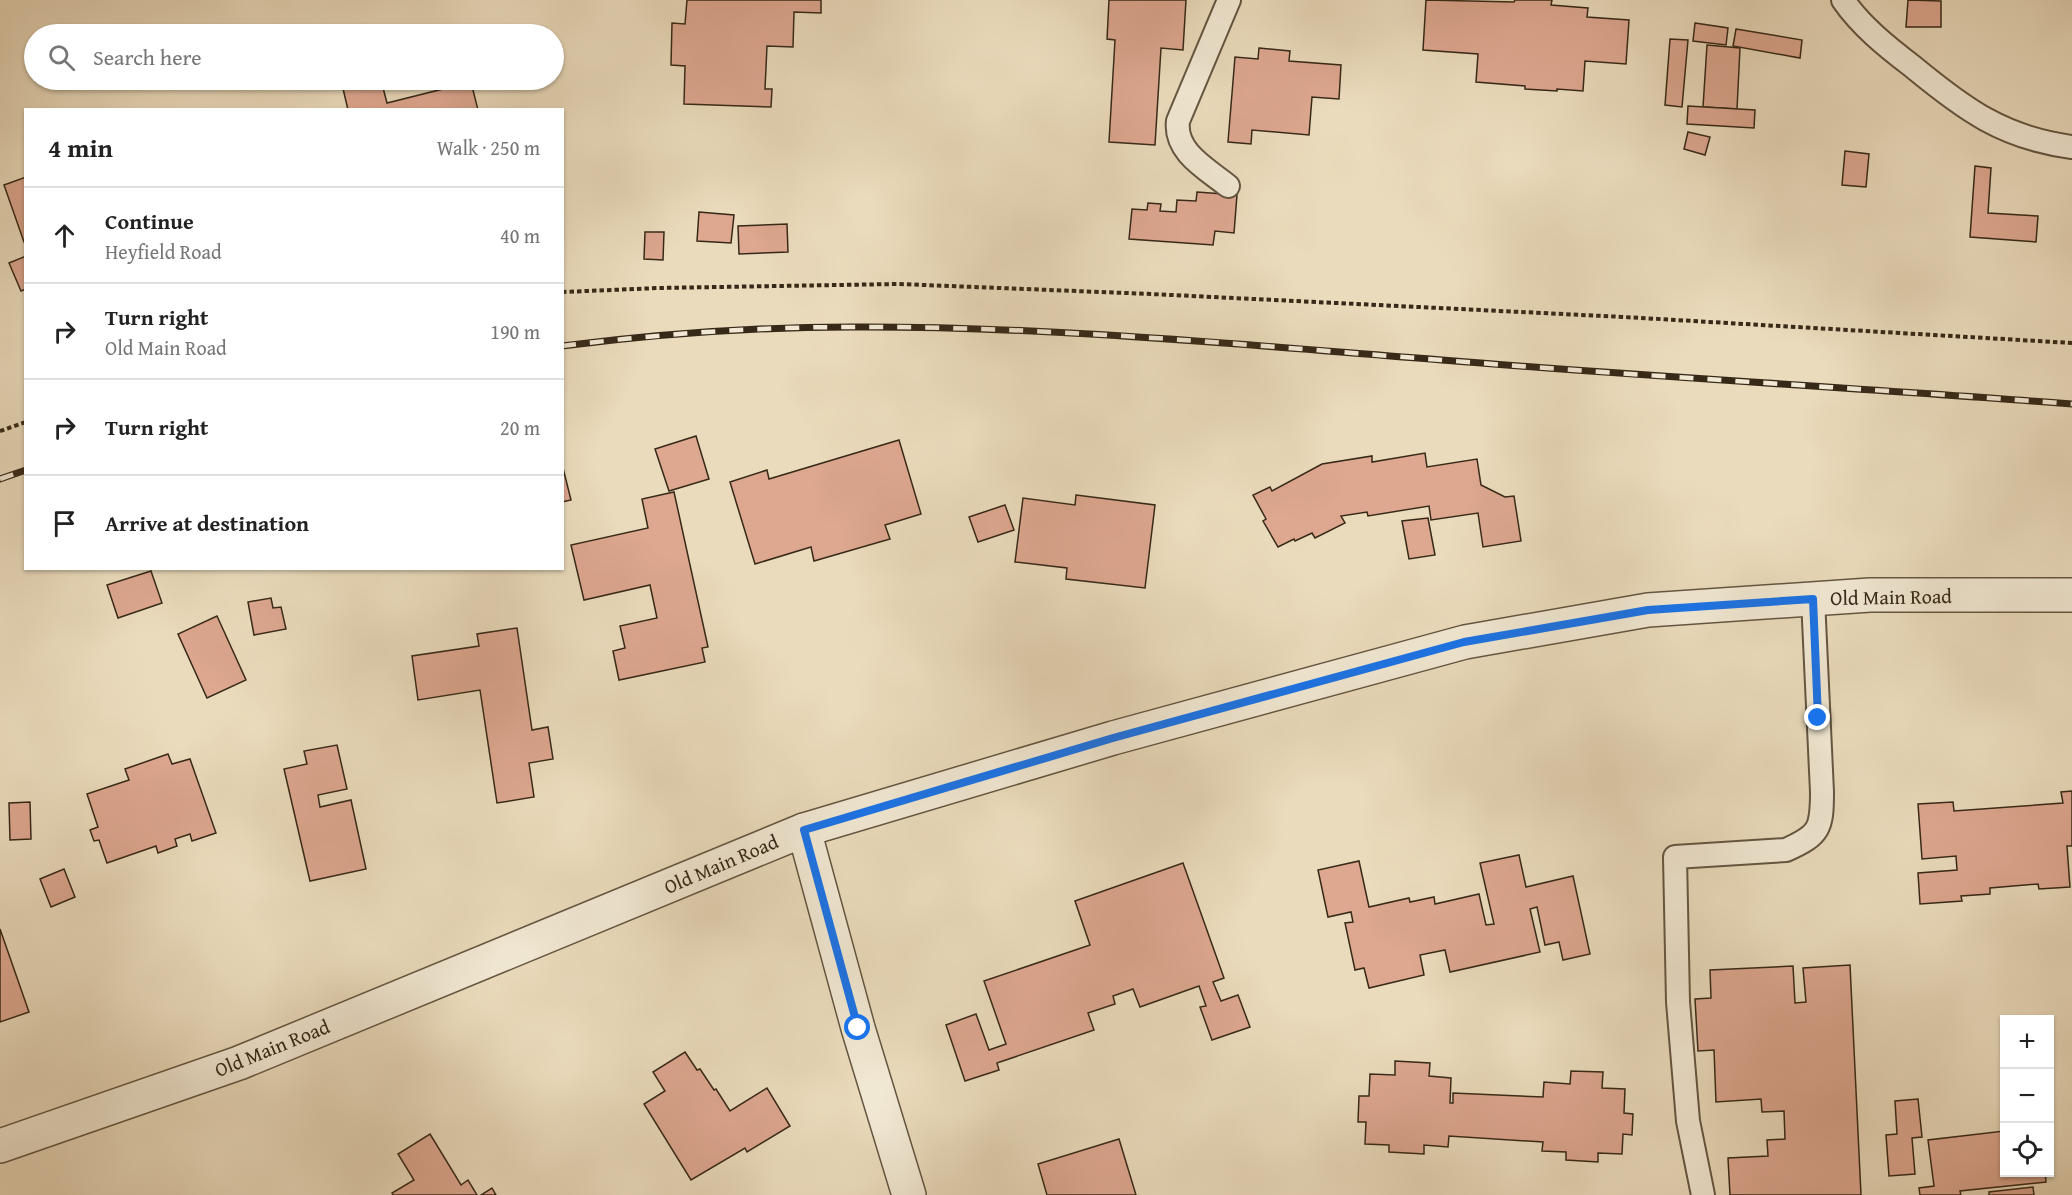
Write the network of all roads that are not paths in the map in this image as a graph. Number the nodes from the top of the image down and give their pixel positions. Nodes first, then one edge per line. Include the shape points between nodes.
1 (1228, 0) edge
2 (1843, 0) edge
3 (2072, 147) edge
4 (1228, 186) dead end
5 (2072, 595) edge
6 (1813, 599) junction
7 (804, 830) junction
8 (0, 1146) edge
9 (909, 1195) edge
10 (1703, 1195) edge

1 - 4 lane via 1178,121 1177,133 1196,161
2 - 3 lane via 1854,16 1960,105 2002,128 2043,143
5 - 6 street, Old Main Road via 1870,595
6 - 7 street, Old Main Road via 1648,610 1464,642 1113,738
6 - 10 lane via 1822,792 1818,829 1802,843 1785,850 1676,857 1678,1002 1688,1121
7 - 8 street, Old Main Road via 239,1063
7 - 9 street

